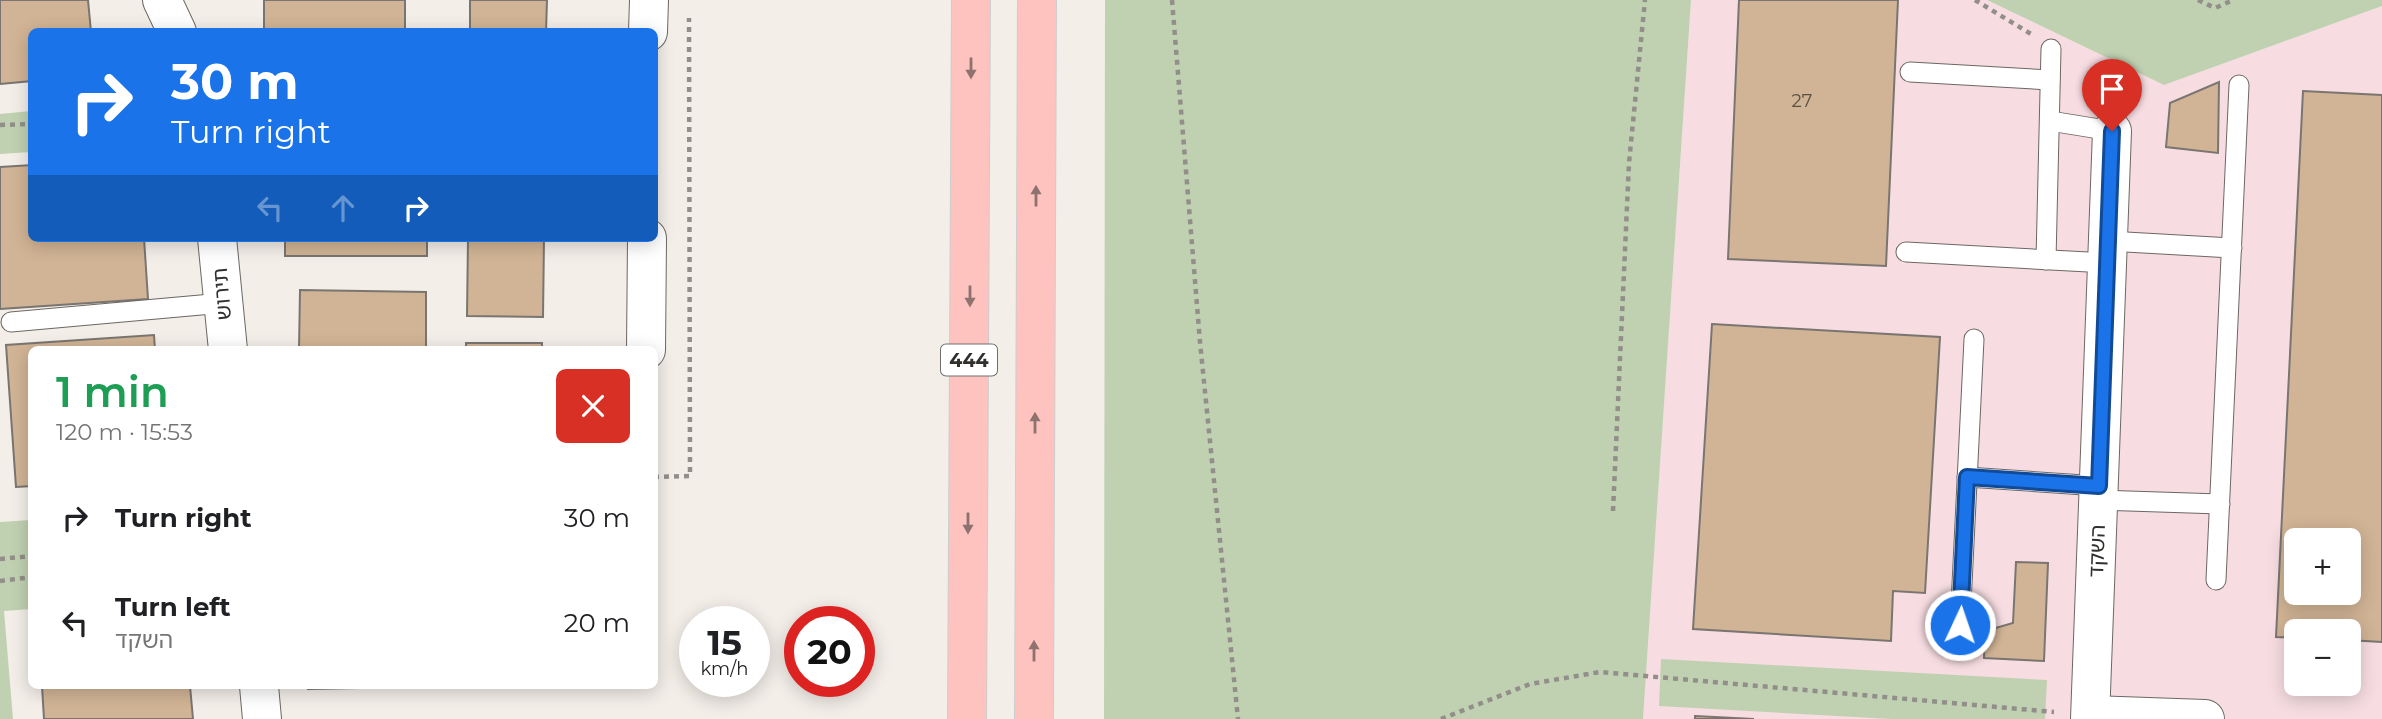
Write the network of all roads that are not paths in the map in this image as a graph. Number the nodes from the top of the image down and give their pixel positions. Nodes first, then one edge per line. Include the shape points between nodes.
1 (162, 0) edge
2 (649, 0) edge
3 (971, 0) edge
4 (1037, 0) edge
5 (175, 28) edge
6 (648, 28) edge
7 (2052, 49) road end
8 (1910, 72) dead end
9 (2050, 80) junction
10 (2239, 85) dead end
11 (2050, 121) junction
12 (2112, 131) joint
13 (217, 242) edge
14 (647, 242) edge
15 (2232, 248) junction
16 (1906, 252) dead end
17 (2108, 252) junction
18 (2046, 260) junction
19 (223, 303) junction
20 (11, 322) dead end
21 (1974, 339) dead end
22 (228, 346) edge
23 (646, 346) edge
24 (1967, 477) junction
25 (2099, 493) junction
26 (2220, 504) junction
27 (2216, 580) dead end
28 (1960, 625) dead end
29 (259, 689) edge
30 (2090, 717) edge
31 (262, 719) edge
32 (967, 719) edge
33 (1034, 719) edge
34 (2205, 719) edge

1 - 5 street
2 - 6 street
3 -> 32 main road, 444
33 -> 4 main road
7 - 9 lane
8 - 9 lane
9 - 11 lane
10 - 15 lane
11 - 12 lane
11 - 18 lane
12 - 17 street, השקד
13 - 19 street, תירוש
14 - 23 street
15 - 17 lane
15 - 26 lane
16 - 18 lane
17 - 18 lane
17 - 25 street, השקד
19 - 20 lane
19 - 22 street, תירוש
21 - 24 lane
24 - 25 lane
24 - 28 lane
25 - 26 lane
25 - 30 street, השקד
26 - 27 lane
29 - 31 street
30 - 34 street

